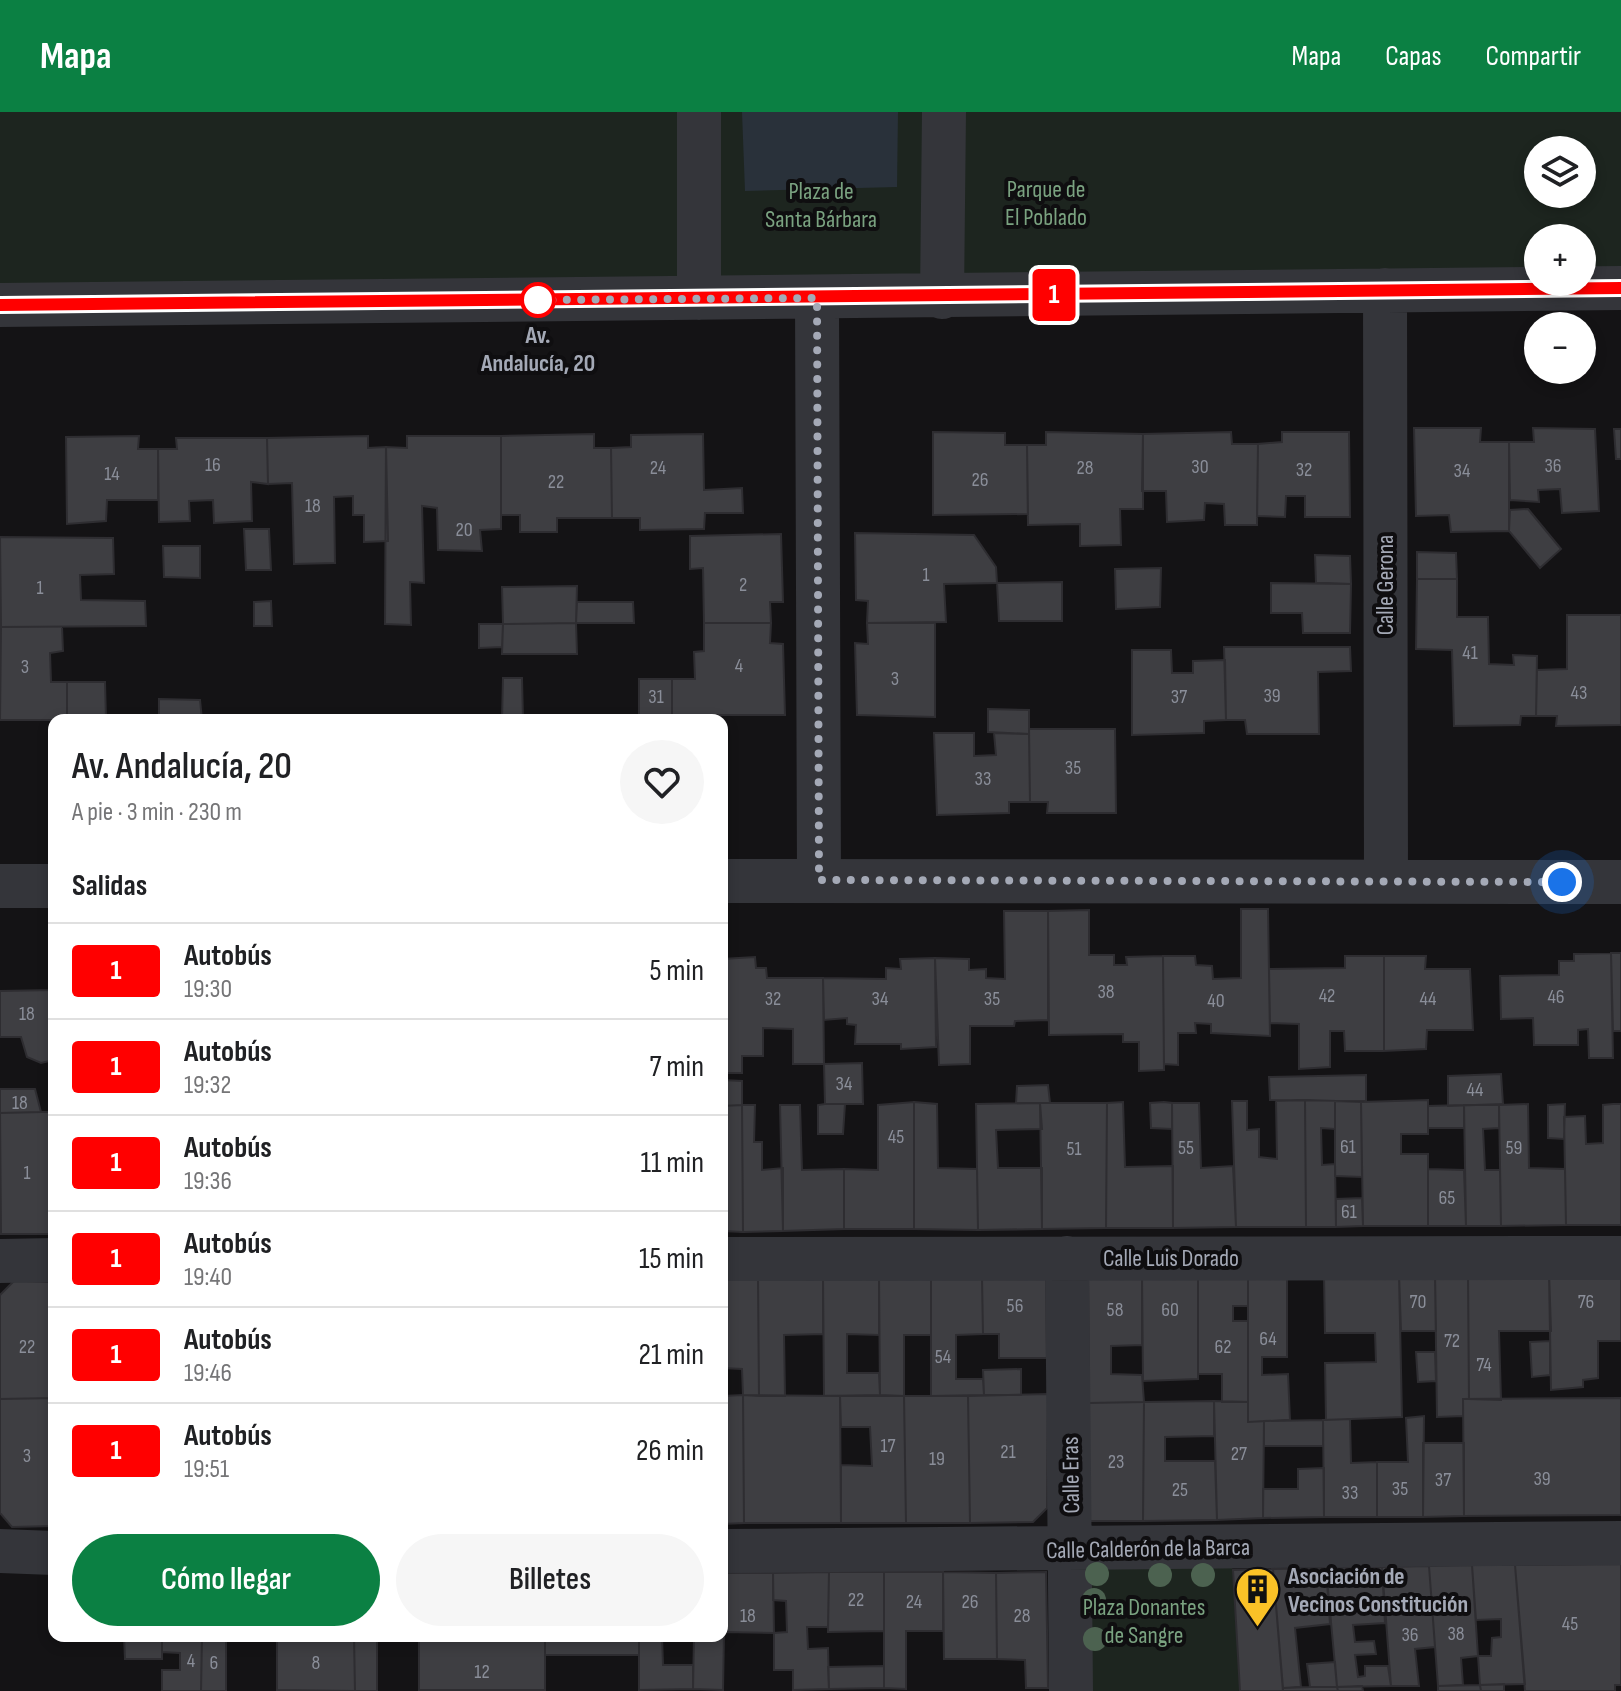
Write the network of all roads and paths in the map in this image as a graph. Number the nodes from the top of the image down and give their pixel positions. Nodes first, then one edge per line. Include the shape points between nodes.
1 (699, 112) edge
2 (944, 112) edge
3 (1621, 288) edge
4 (1385, 290) junction
5 (942, 297) junction
6 (699, 298) junction
7 (817, 298) junction
8 (0, 305) edge
9 (819, 880) junction
10 (728, 881) edge
11 (1386, 881) junction
12 (1621, 882) edge
13 (0, 886) edge
14 (48, 886) edge
15 (1067, 1258) junction
16 (1621, 1258) edge
17 (728, 1259) edge
18 (48, 1260) edge
19 (0, 1261) edge
20 (1621, 1543) edge
21 (1072, 1550) junction
22 (0, 1551) edge
23 (728, 1551) edge
24 (48, 1553) edge
25 (1071, 1691) edge

1 - 6 street
2 - 5 street
3 - 4 street
4 - 5 street
4 - 11 street, Calle Gerona
5 - 7 street
6 - 7 street
6 - 8 street
7 - 9 street
9 - 10 street
9 - 11 street
11 - 12 street
13 - 14 street
15 - 16 street, Calle Luis Dorado
15 - 17 street, Calle Luis Dorado
15 - 21 street, Calle Eras
18 - 19 street
20 - 21 street, Calle Calderón de la Barca
21 - 23 street, Calle Calderón de la Barca
21 - 25 street, Calle Eras
22 - 24 street

